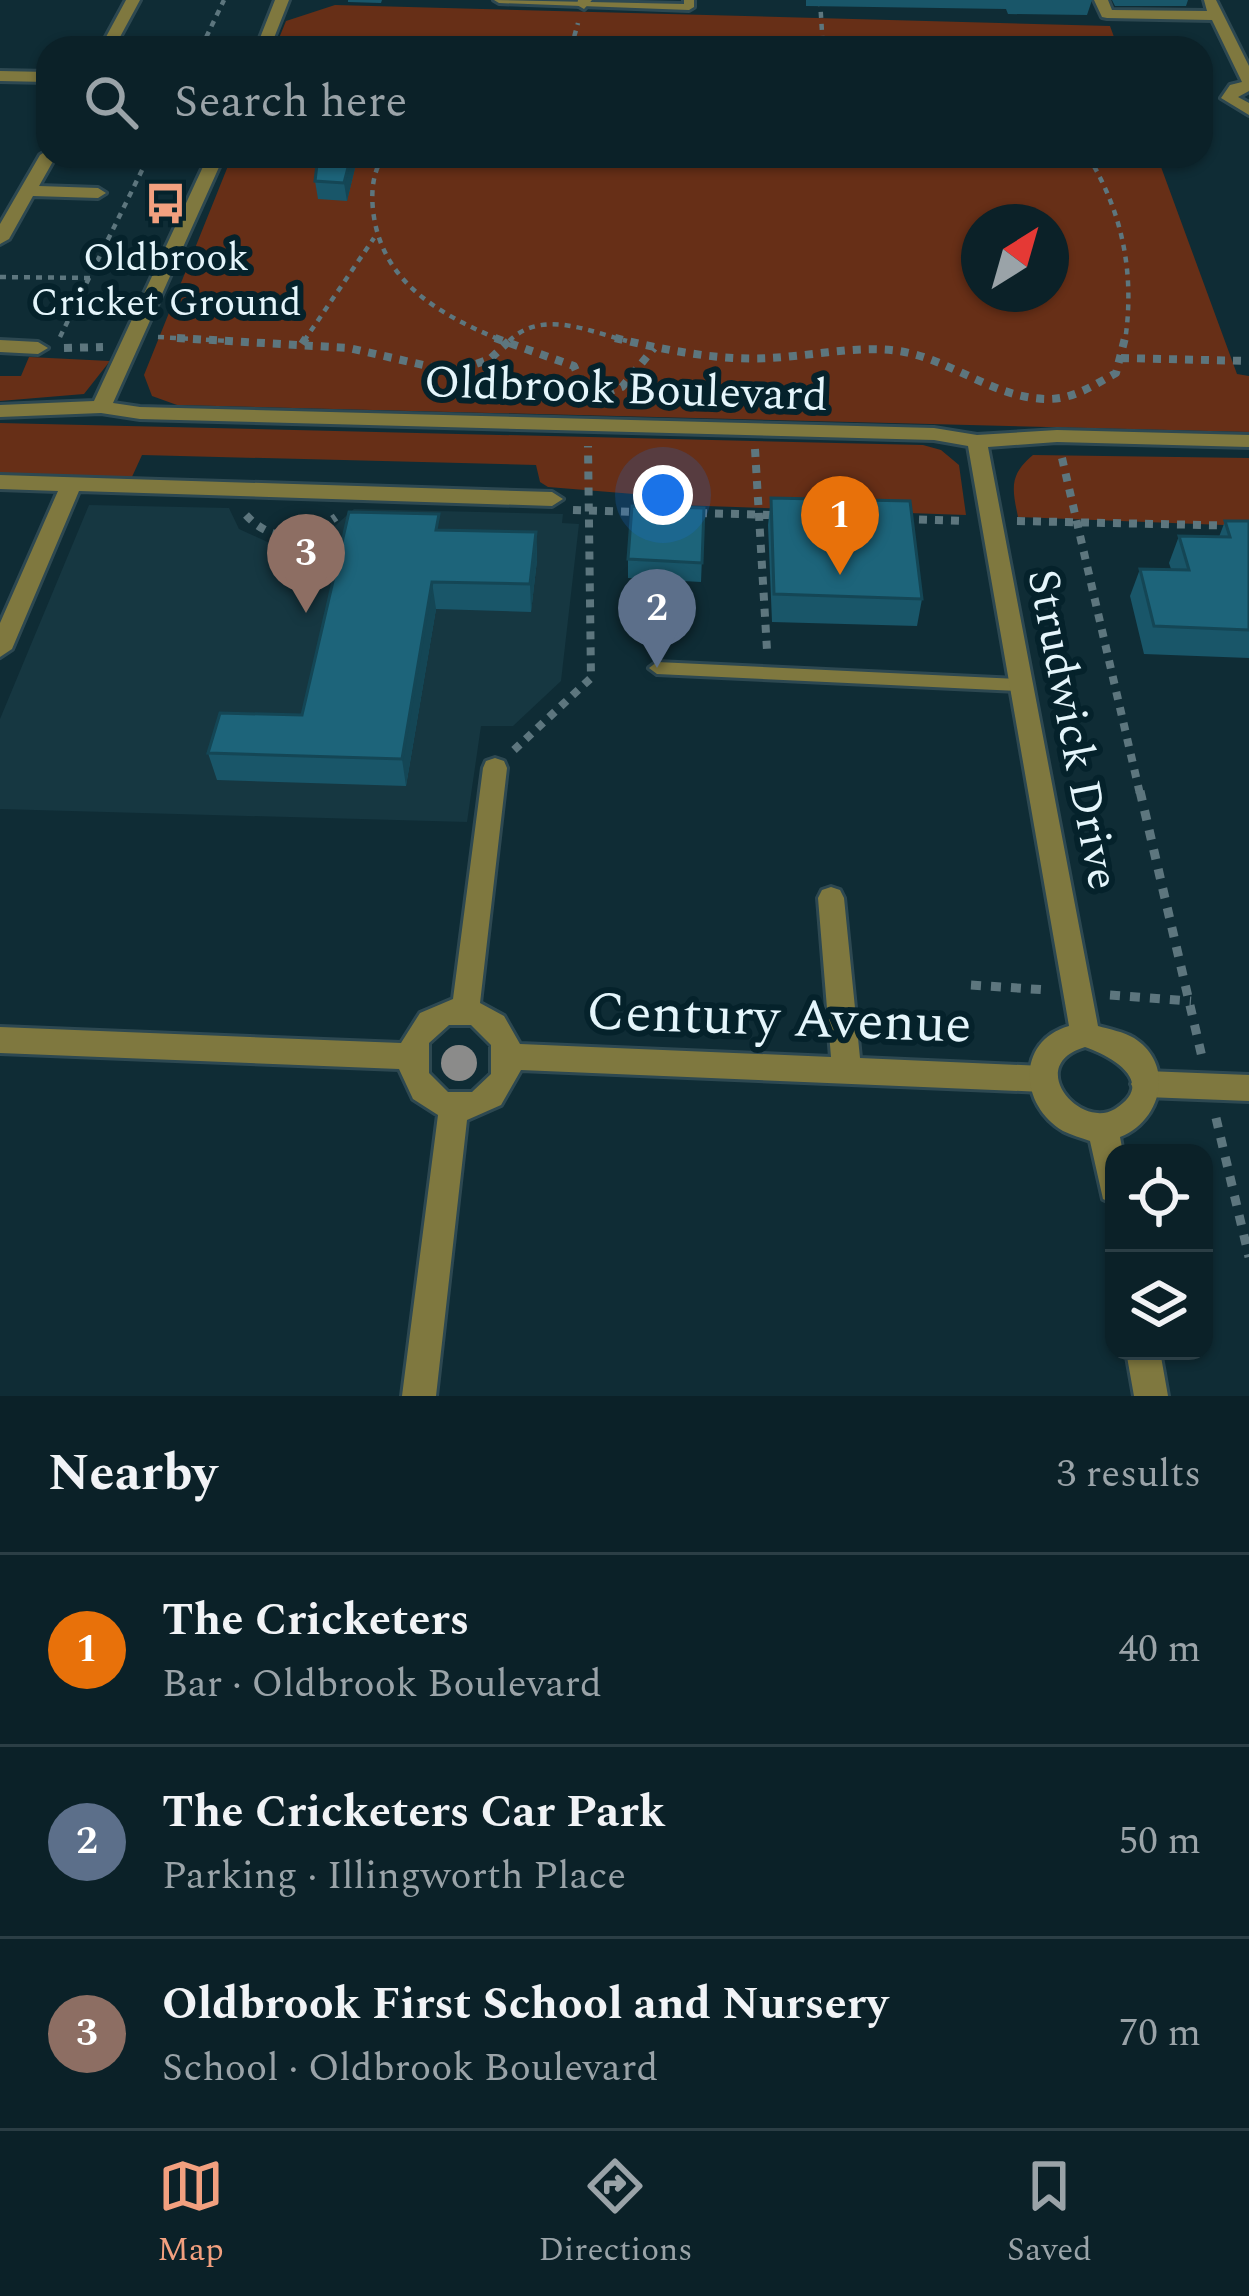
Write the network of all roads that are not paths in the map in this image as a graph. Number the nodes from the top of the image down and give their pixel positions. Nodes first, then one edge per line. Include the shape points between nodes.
1 (134, 0) edge
2 (282, 0) edge
3 (500, 0) edge
4 (689, 0) edge
5 (1101, 0) edge
6 (584, 2) edge
7 (1213, 8) edge
8 (113, 36) edge
9 (268, 36) edge
10 (0, 76) edge
11 (36, 77) edge
12 (1249, 84) edge
13 (1249, 110) edge
14 (40, 168) edge
15 (210, 168) edge
16 (28, 190) junction
17 (98, 193) dead end
18 (0, 239) edge
19 (0, 346) edge
20 (38, 348) road end
21 (101, 407) junction
22 (0, 411) edge
23 (977, 441) junction
24 (1249, 441) edge
25 (0, 482) edge
26 (72, 483) junction
27 (558, 504) road end
28 (0, 649) edge
29 (657, 668) dead end
30 (1020, 685) junction
31 (495, 768) road end
32 (831, 898) dead end
33 (465, 1013) junction
34 (1085, 1034) junction
35 (0, 1040) edge
36 (409, 1056) junction
37 (511, 1057) junction
38 (847, 1070) junction
39 (1042, 1079) junction
40 (1146, 1084) junction
41 (1249, 1088) edge
42 (454, 1105) junction
43 (1103, 1127) junction
44 (1106, 1144) edge
45 (1145, 1360) edge
46 (419, 1396) edge
47 (1151, 1396) edge

1 - 8 street
2 - 9 street
3 - 6 lane
4 - 6 lane via 689,7
5 - 7 street via 1107,14
7 - 12 street
10 - 11 street
12 - 13 street via 1222,98
14 - 16 street
15 - 21 street
16 - 17 street
16 - 18 street
19 - 20 street
21 - 22 street, Oldbrook Boulevard
21 - 23 street, Oldbrook Boulevard
23 - 24 street, Oldbrook Boulevard
23 - 30 street, Strudwick Drive
25 - 26 street
26 - 27 street
26 - 28 street
29 - 30 lane
30 - 34 street, Strudwick Drive
31 - 33 street
32 - 38 street
33 - 36 street via 431,1023
33 - 37 street via 497,1026
34 - 39 street via 1047,1052
34 - 40 street via 1132,1054
35 - 36 street
36 - 42 street via 419,1090
37 - 38 street, Century Avenue
37 - 42 street via 494,1091
38 - 39 street, Century Avenue
39 - 43 street via 1071,1118
40 - 41 street
40 - 43 street via 1141,1110
42 - 46 street
43 - 44 street
45 - 47 street

